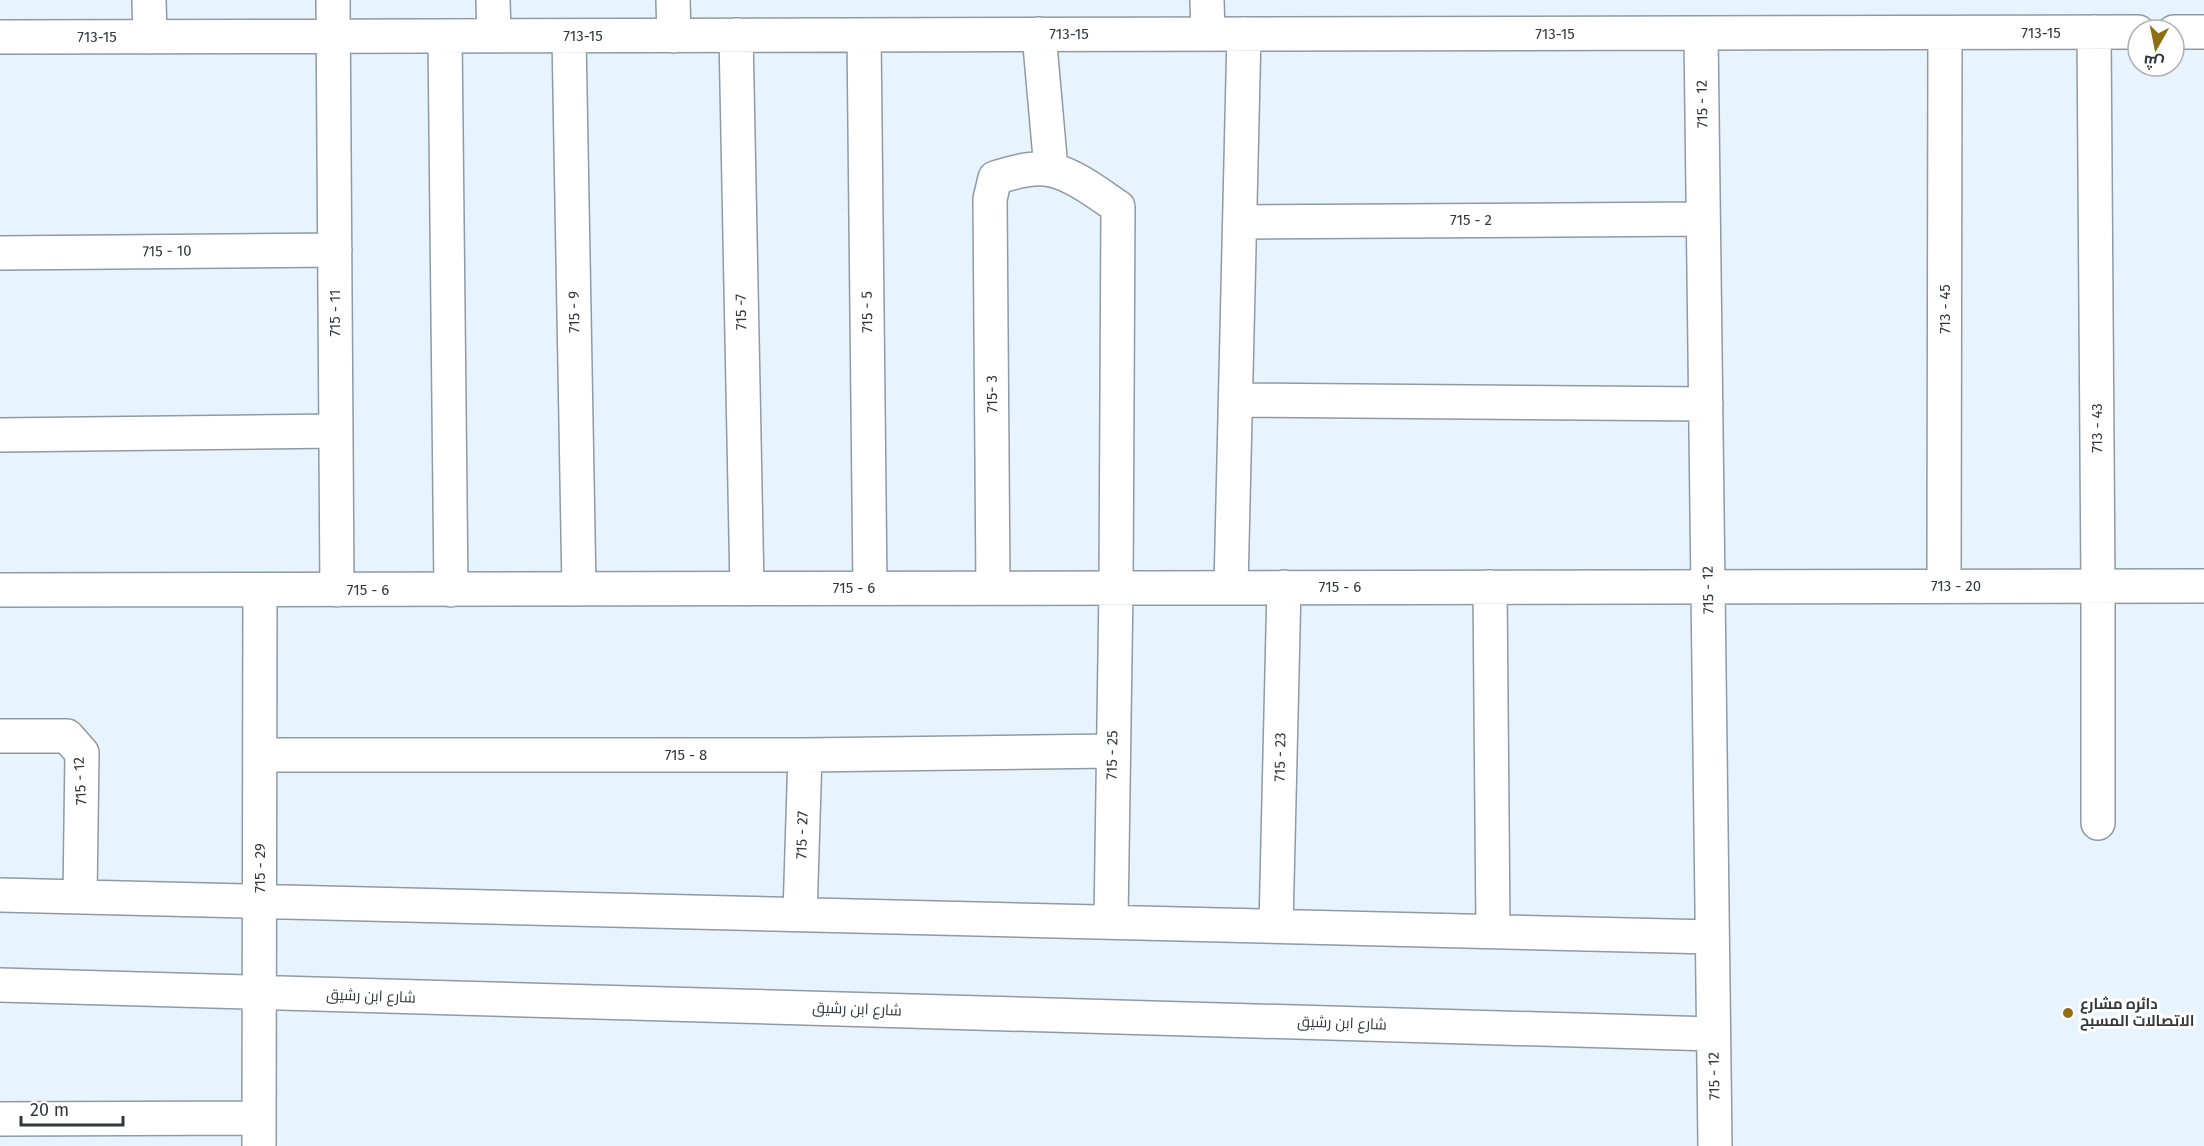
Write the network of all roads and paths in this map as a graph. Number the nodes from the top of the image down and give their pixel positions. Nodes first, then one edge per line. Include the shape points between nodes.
1 (149, 0) edge
2 (333, 0) edge
3 (493, 0) edge
4 (673, 0) edge
5 (1208, 0) edge
6 (2094, 32) junction
7 (2126, 32) edge
8 (2186, 32) edge
9 (2204, 32) edge
10 (1701, 33) junction
11 (1946, 33) junction
12 (1039, 34) junction
13 (1208, 34) junction
14 (1244, 34) junction
15 (736, 35) junction
16 (864, 35) junction
17 (334, 36) junction
18 (446, 36) junction
19 (494, 36) junction
20 (569, 36) junction
21 (674, 36) junction
22 (0, 37) edge
23 (150, 37) junction
24 (1051, 170) junction
25 (1703, 219) junction
26 (1240, 222) junction
27 (335, 250) junction
28 (0, 253) edge
29 (1236, 400) junction
30 (1706, 404) junction
31 (336, 431) junction
32 (0, 435) edge
33 (1708, 586) junction
34 (1944, 586) junction
35 (2098, 586) junction
36 (2204, 586) edge
37 (1232, 587) junction
38 (1284, 587) junction
39 (1490, 587) junction
40 (870, 588) junction
41 (993, 588) junction
42 (1116, 588) junction
43 (579, 589) junction
44 (747, 589) junction
45 (0, 590) edge
46 (260, 590) junction
47 (337, 590) junction
48 (451, 590) junction
49 (0, 736) edge
50 (1112, 751) junction
51 (260, 755) junction
52 (805, 755) junction
53 (2098, 823) dead end
54 (0, 895) edge
55 (80, 897) junction
56 (260, 902) junction
57 (800, 914) junction
58 (1111, 922) junction
59 (1276, 926) junction
60 (1493, 931) junction
61 (1712, 937) junction
62 (0, 985) edge
63 (260, 993) junction
64 (1713, 1034) junction
65 (0, 1119) edge
66 (259, 1132) edge
67 (1715, 1146) edge

1 - 23 street
2 - 17 street, 715 - 11
3 - 19 street
4 - 21 street
5 - 13 street
6 - 7 street, 713-15
6 - 11 street, 713-15
6 - 35 street, 713 - 43
8 - 9 street
10 - 11 street, 713-15
10 - 14 street, 713-15
10 - 25 street, 715 - 12
11 - 34 street, 713 - 45
12 - 13 street, 713-15
12 - 16 street, 713-15
12 - 24 street
13 - 14 street, 713-15
14 - 26 street
15 - 16 street, 713-15
15 - 21 street, 713-15
15 - 44 street, 715 -7
16 - 40 street, 715 - 5
17 - 18 street, 713-15
17 - 23 street, 713-15
17 - 27 street, 715 - 11
18 - 19 street, 713-15
18 - 48 street
19 - 20 street, 713-15
20 - 21 street, 713-15
20 - 43 street, 715 - 9
22 - 23 street, 713-15
24 - 41 street, 715- 3 via 1013,171 995,178 990,199
24 - 42 street, 715 - 25 via 1087,186 1118,207
25 - 26 street, 715 - 2
25 - 30 street, 715 - 12
26 - 29 street
27 - 28 street, 715 - 10
27 - 31 street, 715 - 11
29 - 30 street
29 - 37 street
30 - 33 street, 715 - 12
31 - 32 street
31 - 47 street, 715 - 11
33 - 34 street, 713 - 20
33 - 39 street, 715 - 6
33 - 61 street, 715 - 12
34 - 35 street, 713 - 20
35 - 36 street, 713 - 20
35 - 53 street, 713 - 43
37 - 38 street, 715 - 6
37 - 42 street, 715 - 6
38 - 39 street, 715 - 6
38 - 59 street, 715 - 23
39 - 60 street
40 - 41 street, 715 - 6
40 - 44 street, 715 - 6
41 - 42 street, 715 - 6
42 - 50 street, 715 - 25
43 - 44 street, 715 - 6
43 - 48 street, 715 - 6
45 - 46 street, 715 - 6
46 - 47 street, 715 - 6
46 - 51 street, 715 - 29
47 - 48 street, 715 - 6
49 - 55 street, 715 - 12 via 67,736 82,753
50 - 52 street, 715 - 8
50 - 58 street, 715 - 25
51 - 52 street, 715 - 8
51 - 56 street, 715 - 29
52 - 57 street, 715 - 27
54 - 55 street
55 - 56 street
56 - 57 street
56 - 63 street, 715 - 29
57 - 58 street
58 - 59 street
59 - 60 street
60 - 61 street
61 - 64 street, 715 - 12
62 - 63 street, شارع ابن رشيق
63 - 64 street, شارع ابن رشيق
63 - 66 street, 715 - 29
64 - 67 street, 715 - 12
65 - 66 street

